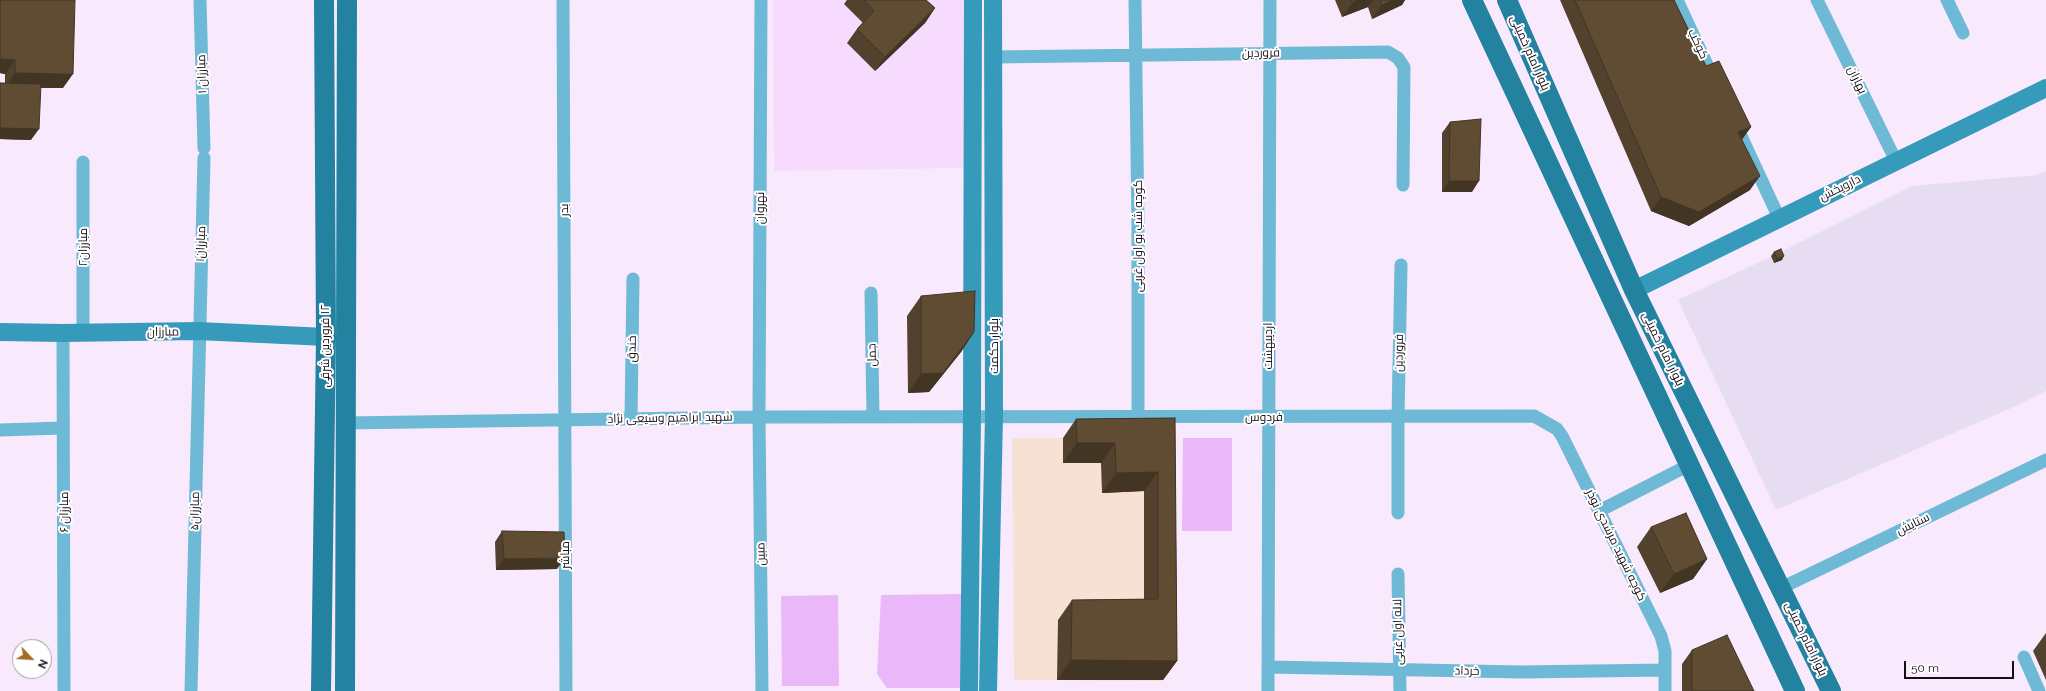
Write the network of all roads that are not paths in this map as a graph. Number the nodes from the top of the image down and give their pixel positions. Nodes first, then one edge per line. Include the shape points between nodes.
1 (200, 0) edge
2 (324, 0) edge
3 (347, 0) edge
4 (563, 0) edge
5 (761, 0) edge
6 (973, 0) edge
7 (993, 0) edge
8 (1135, 0) edge
9 (1270, 0) edge
10 (1472, 0) edge
11 (1507, 0) edge
12 (1817, 0) edge
13 (1947, 0) edge
14 (1680, 1) edge
15 (1963, 33) dead end
16 (1270, 53) junction
17 (1136, 56) junction
18 (994, 57) junction
19 (2046, 88) edge
20 (1722, 96) edge
21 (1729, 110) edge
22 (204, 153) joint
23 (1896, 161) junction
24 (83, 162) dead end
25 (1402, 186) dead end
26 (1779, 218) junction
27 (1401, 265) dead end
28 (633, 279) dead end
29 (1634, 290) junction
30 (871, 293) dead end
31 (198, 331) junction
32 (0, 332) edge
33 (83, 333) junction
34 (63, 334) junction
35 (326, 337) junction
36 (972, 416) junction
37 (994, 416) junction
38 (1138, 416) junction
39 (1534, 416) joint
40 (759, 417) junction
41 (873, 417) junction
42 (1268, 417) junction
43 (1398, 417) junction
44 (631, 419) junction
45 (565, 420) junction
46 (345, 423) junction
47 (64, 428) junction
48 (0, 430) edge
49 (2046, 460) edge
50 (1689, 465) junction
51 (1599, 511) junction
52 (1398, 513) dead end
53 (1398, 574) dead end
54 (1780, 588) junction
55 (2024, 657) dead end
56 (1269, 667) junction
57 (1399, 669) junction
58 (1665, 670) junction
59 (64, 691) edge
60 (192, 691) edge
61 (321, 691) edge
62 (345, 691) edge
63 (566, 691) edge
64 (762, 691) edge
65 (969, 691) edge
66 (988, 691) edge
67 (1268, 691) edge
68 (1400, 691) edge
69 (1665, 691) edge
70 (1796, 691) edge
71 (1831, 691) edge
72 (2039, 691) edge

1 - 22 street, مبارزان ۱
2 - 35 main road, ١٢ فروردین شرقی
3 - 46 main road, ١٢ فروردین شرقی
4 - 45 street, بدر
5 - 40 street, نهروان
6 - 36 street, بلوار حکمت
7 - 18 street, بلوار حکمت
8 - 17 street, کوچه شب بو اول غربی
9 - 16 street, اردیبهشت
10 - 50 main road, بلوار امام خمینی
11 - 29 main road, بلوار امام خمینی
12 - 23 street, بهاران
13 - 15 street
14 - 20 street, کوکب
16 - 17 street, فروردین
16 - 25 street, فروردین via 1388,52 1398,58 1404,67
16 - 42 street, اردیبهشت
17 - 18 street, فروردین
17 - 38 street, کوچه شب بو اول غربی
18 - 37 street, بلوار حکمت
19 - 23 street, داروپخش
21 - 26 street
22 - 31 street, مبارزان۱
23 - 26 street, داروپخش
24 - 33 street, مبارزان۲
26 - 29 street, داروپخش
27 - 43 street, فروردین
28 - 44 street, خندق
29 - 54 main road, بلوار امام خمینی
30 - 41 street, جمل
31 - 33 street, مبارزان
31 - 35 street, مبارزان
31 - 60 street, مبارزان۵
32 - 34 street, مبارزان
33 - 34 street, مبارزان
34 - 47 street, مبارزان ۶
35 - 61 main road, ١٢ فروردین شرقی
36 - 37 street, شهید ابراهیم وسیعی نژاد
36 - 41 street, شهید ابراهیم وسیعی نژاد
36 - 65 street, بلوار حکمت
37 - 38 street, فردوس
37 - 66 street, بلوار حکمت
38 - 42 street, فردوس
39 - 43 street, فردوس
39 - 51 street, کوچه شهید مرشدی نوذر via 1557,429
40 - 41 street, شهید ابراهیم وسیعی نژاد
40 - 44 street, شهید ابراهیم وسیعی نژاد
40 - 64 street, مبین
42 - 43 street, فردوس
42 - 56 street, اردیبهشت
43 - 52 street
44 - 45 street, شهید ابراهیم وسیعی نژاد
45 - 46 street, شهید ابراهیم وسیعی نژاد
45 - 63 street, مباشر
46 - 62 main road, ١٢ فروردین شرقی
47 - 48 street
47 - 59 street, مبارزان ۶
49 - 54 street, ستایش
50 - 51 street
50 - 70 main road, بلوار امام خمینی
51 - 58 street, کوچه شهید مرشدی نوذر via 1664,644
53 - 57 street, لاله اول غربی
54 - 71 main road, بلوار امام خمینی
55 - 72 street
56 - 57 street, خرداد
56 - 67 street, اردیبهشت
57 - 58 street, خرداد via 1521,672
57 - 68 street, لاله اول غربی
58 - 69 street, کوچه شهید مرشدی نوذر

